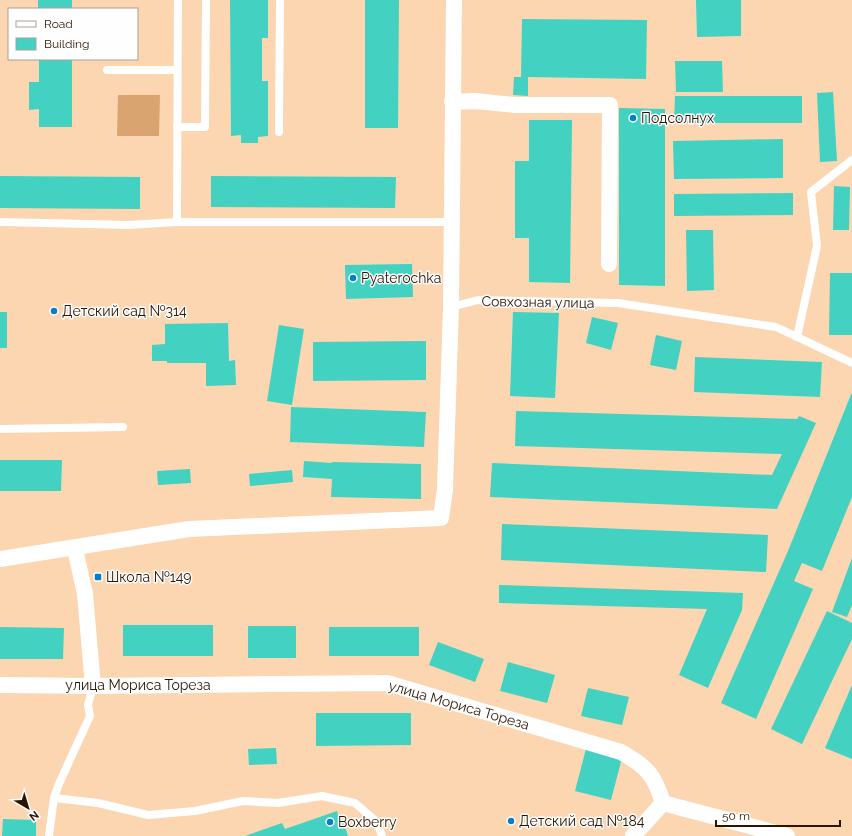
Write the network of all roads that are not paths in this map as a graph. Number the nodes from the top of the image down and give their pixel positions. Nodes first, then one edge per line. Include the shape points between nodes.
1 (178, 0) edge
2 (206, 0) edge
3 (280, 0) edge
4 (454, 0) edge
5 (107, 70) dead end
6 (177, 70) junction
7 (452, 102) junction
8 (177, 127) junction
9 (279, 132) dead end
10 (852, 160) edge
11 (0, 222) edge
12 (177, 222) junction
13 (451, 222) junction
14 (609, 264) dead end
15 (450, 307) junction
16 (797, 337) junction
17 (852, 363) edge
18 (123, 427) dead end
19 (0, 429) edge
20 (75, 548) junction
21 (0, 559) edge
22 (0, 685) edge
23 (93, 686) junction
24 (54, 798) junction
25 (664, 803) junction
26 (49, 836) edge
27 (382, 836) edge
28 (633, 836) edge
29 (787, 836) edge

1 - 6 lane
2 - 8 lane via 205,127
3 - 9 lane
4 - 7 street
5 - 6 lane
6 - 8 lane
7 - 13 street
7 - 14 street via 610,105
8 - 12 lane
10 - 16 lane via 811,192 817,246
11 - 12 lane
12 - 13 lane
13 - 15 street
15 - 16 lane, Совхозная улица via 478,300 618,303 776,327
15 - 20 street via 445,489 441,518 189,529
16 - 17 lane, Совхозная улица
18 - 19 lane
20 - 21 street
20 - 23 street via 85,594
22 - 23 street, улица Мориса Тореза
23 - 24 lane via 88,705 90,716
23 - 25 street, улица Мориса Тореза via 387,683 621,752 640,763 651,775 656,781
24 - 26 lane
24 - 27 lane via 98,802 148,815 195,811 243,801 278,802 322,796 355,803 378,822
25 - 28 street
25 - 29 street

